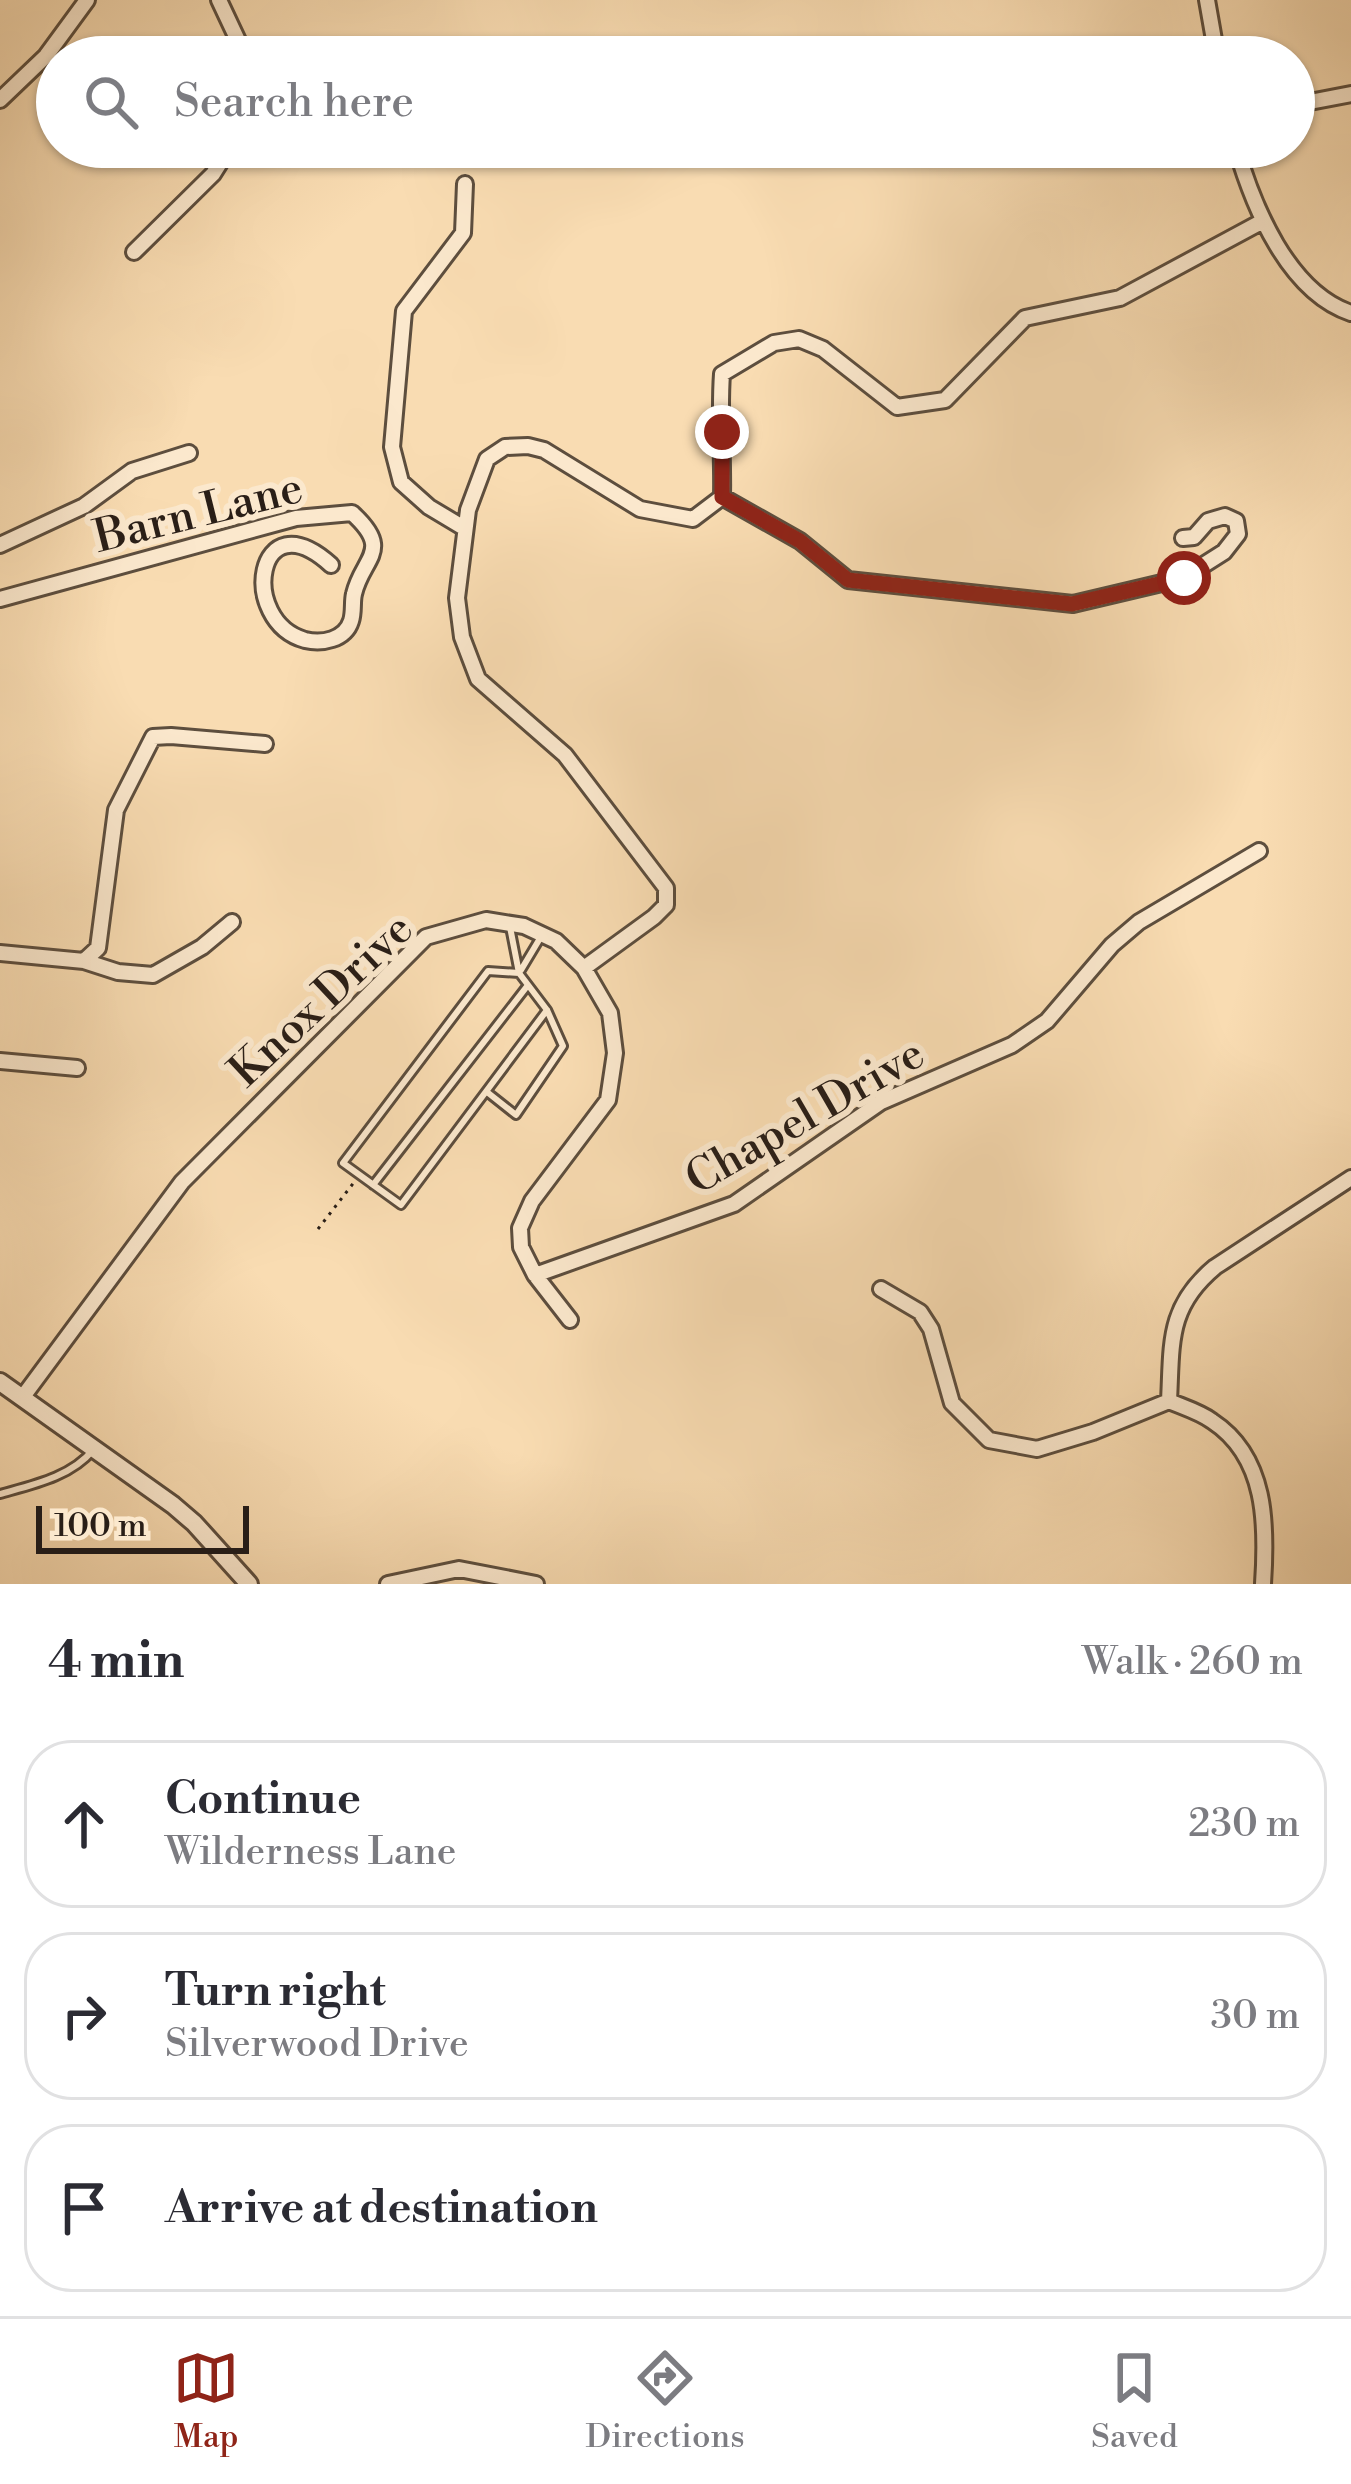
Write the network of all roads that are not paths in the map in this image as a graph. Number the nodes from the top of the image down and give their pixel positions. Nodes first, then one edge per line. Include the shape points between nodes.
1 (86, 0) edge
2 (219, 0) edge
3 (1207, 0) edge
4 (60, 36) edge
5 (236, 36) edge
6 (1213, 36) edge
7 (36, 66) edge
8 (1351, 94) edge
9 (0, 100) edge
10 (1315, 101) edge
11 (217, 168) edge
12 (1242, 168) edge
13 (465, 184) dead end
14 (1263, 221) junction
15 (134, 252) dead end
16 (1351, 313) edge
17 (189, 453) dead end
18 (722, 497) junction
19 (464, 528) junction
20 (1183, 538) dead end
21 (0, 545) edge
22 (331, 565) dead end
23 (0, 599) edge
24 (265, 744) dead end
25 (1259, 851) dead end
26 (232, 922) dead end
27 (510, 924) junction
28 (542, 934) junction
29 (0, 952) edge
30 (84, 961) junction
31 (584, 968) junction
32 (519, 973) junction
33 (528, 985) junction
34 (547, 1010) junction
35 (0, 1061) edge
36 (76, 1068) dead end
37 (487, 1092) junction
38 (1351, 1178) edge
39 (373, 1185) junction
40 (535, 1275) junction
41 (881, 1289) dead end
42 (570, 1320) dead end
43 (0, 1382) edge
44 (22, 1397) junction
45 (1169, 1401) junction
46 (94, 1449) junction
47 (0, 1494) edge
48 (249, 1584) edge
49 (388, 1584) edge
50 (536, 1584) edge
51 (1263, 1584) edge

1 - 4 street
2 - 5 street
3 - 6 street
7 - 9 street
8 - 10 street
11 - 15 street
12 - 14 street
13 - 19 street via 463,233 404,311 392,447 401,482
14 - 16 street via 1316,294
14 - 18 street via 1120,298 1024,318 945,400 897,407 823,349 799,339 774,344 722,374
17 - 21 street via 132,471 84,506
18 - 19 street via 693,519 640,509 544,451 515,445 487,459
18 - 20 street via 800,541 848,580 1072,604 1184,578 1224,552 1238,534 1236,521 1208,521
19 - 31 street via 458,598 478,679 565,755 666,888 666,905
22 - 23 street, Barn Lane via 289,544 266,560 262,576 278,621 323,642 350,626 354,592 374,556 352,513 296,518
24 - 30 street via 153,737 116,810 98,948
25 - 40 street, Chapel Drive via 1139,922 1047,1021 1012,1045 881,1102 734,1204
26 - 30 street via 153,975
27 - 28 street, Knox Drive
27 - 32 lane
27 - 44 street, Knox Drive via 486,920 427,938 182,1182
28 - 31 street, Knox Drive
28 - 32 lane
29 - 30 street
31 - 40 street, Knox Drive via 610,1013 608,1100 520,1228
32 - 33 lane
32 - 39 lane via 488,971 343,1163
33 - 34 lane
33 - 39 lane
34 - 37 lane
34 - 37 lane via 563,1046 516,1115
35 - 36 street
37 - 39 lane via 401,1205
38 - 45 street via 1194,1284 1172,1340
40 - 42 street
41 - 45 street via 920,1312 952,1403 989,1440 1037,1449
43 - 44 street
44 - 46 street
45 - 51 street via 1212,1420 1252,1465
46 - 47 lane via 43,1482
46 - 48 street via 183,1514
49 - 50 street via 459,1569

